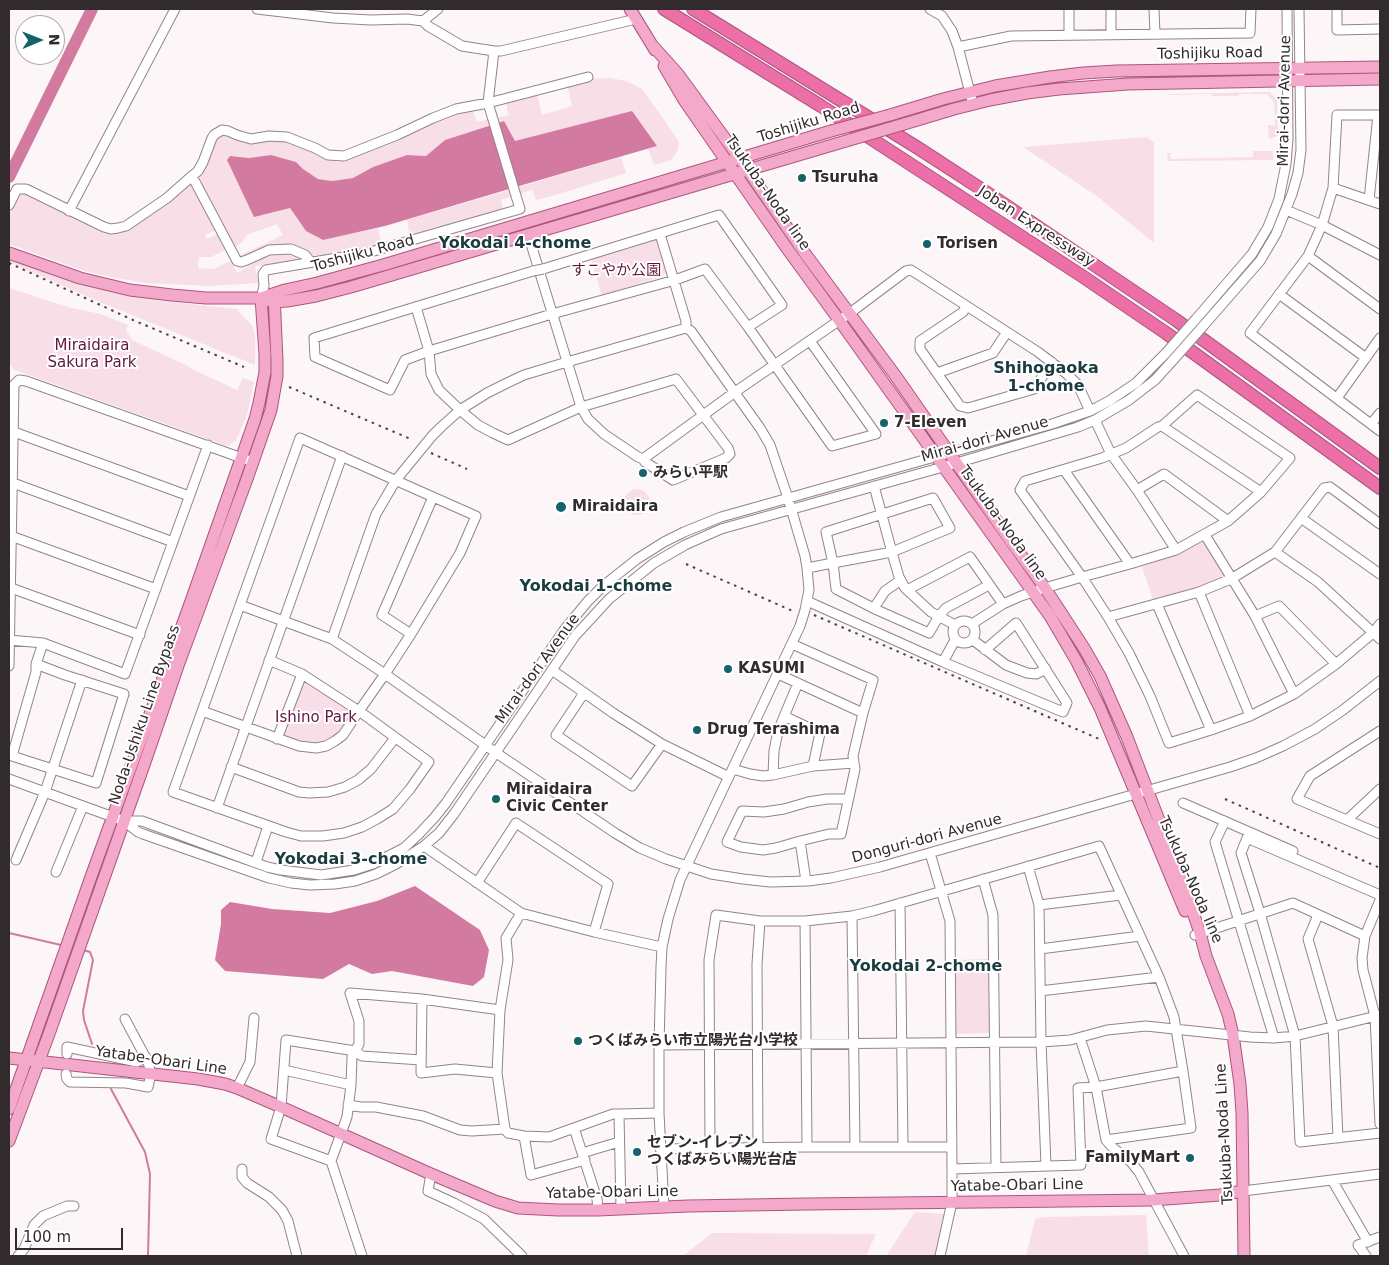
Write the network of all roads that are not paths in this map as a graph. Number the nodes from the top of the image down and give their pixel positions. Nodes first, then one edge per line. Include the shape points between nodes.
1 (175, 9) edge
2 (257, 9) edge
3 (438, 9) edge
4 (664, 9) edge
5 (693, 9) edge
6 (930, 9) edge
7 (1069, 9) edge
8 (1111, 9) edge
9 (1154, 9) edge
10 (1251, 9) edge
11 (1287, 9) edge
12 (1299, 9) edge
13 (1337, 9) edge
14 (944, 12) edge
15 (632, 13) edge
16 (423, 21) junction
17 (1380, 29) edge
18 (1111, 34) junction
19 (1155, 34) junction
20 (1070, 35) junction
21 (652, 45) junction
22 (958, 46) junction
23 (494, 51) junction
24 (1380, 67) edge
25 (1287, 68) junction
26 (1300, 68) junction
27 (588, 77) dead end
28 (1380, 79) edge
29 (1287, 81) junction
30 (1300, 81) junction
31 (970, 92) junction
32 (972, 104) junction
33 (489, 106) junction
34 (1379, 115) edge
35 (740, 159) junction
36 (728, 163) junction
37 (747, 169) junction
38 (735, 173) junction
39 (192, 176) junction
40 (1333, 188) junction
41 (1369, 200) junction
42 (1380, 204) edge
43 (9, 205) edge
44 (69, 210) junction
45 (1286, 210) junction
46 (1322, 225) junction
47 (660, 234) junction
48 (531, 244) dead end
49 (9, 253) edge
50 (1380, 255) edge
51 (1308, 256) junction
52 (311, 262) junction
53 (675, 280) junction
54 (1279, 294) junction
55 (261, 298) junction
56 (274, 298) junction
57 (966, 306) junction
58 (416, 307) junction
59 (1380, 309) edge
60 (850, 313) junction
61 (552, 314) junction
62 (839, 320) junction
63 (1200, 322) junction
64 (748, 327) junction
65 (686, 328) junction
66 (1007, 332) junction
67 (1380, 338) edge
68 (810, 341) junction
69 (429, 351) junction
70 (1170, 356) junction
71 (1366, 358) junction
72 (567, 362) junction
73 (1052, 362) junction
74 (774, 365) junction
75 (937, 373) junction
76 (734, 392) junction
77 (1337, 398) junction
78 (581, 408) junction
79 (460, 410) junction
80 (1090, 411) junction
81 (1380, 413) edge
82 (704, 415) junction
83 (1095, 420) junction
84 (1371, 424) junction
85 (1162, 426) junction
86 (1380, 431) edge
87 (14, 432) junction
88 (208, 446) junction
89 (949, 452) junction
90 (1111, 454) junction
91 (342, 456) junction
92 (936, 456) junction
93 (241, 458) junction
94 (643, 459) junction
95 (253, 462) junction
96 (956, 463) junction
97 (943, 467) junction
98 (1380, 468) edge
99 (1064, 470) junction
100 (396, 480) junction
101 (13, 483) junction
102 (874, 486) junction
103 (1380, 488) edge
104 (1137, 490) junction
105 (1261, 492) junction
106 (189, 496) junction
107 (433, 497) junction
108 (788, 498) junction
109 (791, 510) junction
110 (882, 515) junction
111 (1301, 518) junction
112 (1228, 520) junction
113 (1380, 524) edge
114 (1205, 534) junction
115 (11, 536) junction
116 (173, 542) junction
117 (1176, 550) junction
118 (892, 552) junction
119 (1275, 552) junction
120 (833, 563) junction
121 (1130, 564) junction
122 (807, 568) junction
123 (1380, 574) edge
124 (1082, 577) junction
125 (1231, 579) junction
126 (901, 580) junction
127 (989, 585) junction
128 (11, 588) junction
129 (1045, 588) junction
130 (156, 589) junction
131 (907, 590) junction
132 (1033, 592) junction
133 (1199, 592) junction
134 (807, 601) junction
135 (1002, 604) junction
136 (1157, 604) junction
137 (240, 605) junction
138 (874, 608) junction
139 (939, 616) junction
140 (1255, 616) junction
141 (1108, 617) junction
142 (284, 621) junction
143 (972, 624) junction
144 (1380, 624) edge
145 (955, 626) junction
146 (411, 634) junction
147 (140, 635) junction
148 (1377, 635) edge
149 (332, 639) junction
150 (9, 640) edge
151 (955, 640) junction
152 (973, 640) junction
153 (43, 643) junction
154 (792, 644) junction
155 (985, 650) junction
156 (269, 660) junction
157 (943, 662) junction
158 (36, 664) junction
159 (1336, 664) junction
160 (9, 666) edge
161 (1046, 669) junction
162 (552, 670) junction
163 (302, 674) junction
164 (385, 674) junction
165 (778, 674) junction
166 (82, 680) junction
167 (1380, 681) edge
168 (798, 683) junction
169 (584, 693) junction
170 (1294, 694) junction
171 (202, 711) junction
172 (359, 711) junction
173 (863, 713) junction
174 (784, 716) junction
175 (1250, 716) junction
176 (245, 727) junction
177 (1211, 730) junction
178 (1380, 732) edge
179 (395, 738) junction
180 (278, 739) junction
181 (662, 744) junction
182 (485, 745) junction
183 (495, 752) junction
184 (854, 763) junction
185 (813, 766) junction
186 (231, 767) junction
187 (52, 768) junction
188 (731, 773) junction
189 (773, 775) junction
190 (9, 779) edge
191 (1380, 789) edge
192 (45, 792) junction
193 (1142, 793) junction
194 (848, 799) junction
195 (1184, 802) dead end
196 (83, 806) junction
197 (217, 808) junction
198 (119, 819) junction
199 (1347, 820) junction
200 (1225, 821) junction
201 (268, 826) junction
202 (1380, 834) edge
203 (800, 841) junction
204 (424, 846) junction
205 (930, 853) junction
206 (16, 860) dead end
207 (256, 862) junction
208 (1028, 866) junction
209 (687, 867) junction
210 (56, 872) dead end
211 (983, 879) junction
212 (806, 881) junction
213 (477, 882) junction
214 (942, 891) junction
215 (1380, 894) edge
216 (1121, 895) junction
217 (1380, 900) edge
218 (900, 903) junction
219 (1039, 905) junction
220 (521, 913) junction
221 (1260, 913) junction
222 (1318, 914) junction
223 (852, 916) junction
224 (1239, 919) junction
225 (760, 921) junction
226 (804, 921) junction
227 (594, 932) junction
228 (1198, 934) junction
229 (1140, 936) junction
230 (1365, 936) junction
231 (662, 947) junction
232 (1040, 949) junction
233 (1206, 956) joint
234 (1159, 977) junction
235 (1040, 991) junction
236 (422, 999) junction
237 (500, 1010) junction
238 (1377, 1015) edge
239 (254, 1018) dead end
240 (124, 1019) dead end
241 (1333, 1026) junction
242 (1176, 1028) junction
243 (1233, 1035) junction
244 (1295, 1036) junction
245 (1080, 1038) junction
246 (1274, 1038) junction
247 (1041, 1042) junction
248 (951, 1043) junction
249 (995, 1043) junction
250 (757, 1044) junction
251 (805, 1044) junction
252 (854, 1044) junction
253 (902, 1044) junction
254 (659, 1045) junction
255 (709, 1045) junction
256 (355, 1052) junction
257 (67, 1054) dead end
258 (146, 1057) junction
259 (9, 1058) edge
260 (26, 1059) junction
261 (39, 1060) junction
262 (421, 1060) junction
263 (284, 1070) junction
264 (1183, 1072) junction
265 (497, 1073) junction
266 (66, 1074) dead end
267 (151, 1074) junction
268 (351, 1086) junction
269 (1096, 1087) junction
270 (237, 1088) junction
271 (348, 1105) junction
272 (281, 1107) junction
273 (9, 1109) edge
274 (619, 1114) junction
275 (659, 1114) junction
276 (1380, 1124) edge
277 (574, 1128) junction
278 (505, 1129) junction
279 (341, 1134) junction
280 (1380, 1134) edge
281 (524, 1136) junction
282 (1338, 1138) junction
283 (1106, 1140) junction
284 (9, 1141) edge
285 (619, 1142) junction
286 (807, 1147) junction
287 (854, 1147) junction
288 (903, 1147) junction
289 (952, 1147) junction
290 (710, 1148) junction
291 (758, 1148) junction
292 (660, 1150) junction
293 (584, 1156) junction
294 (331, 1161) junction
295 (1046, 1166) junction
296 (996, 1167) junction
297 (242, 1168) dead end
298 (952, 1169) junction
299 (431, 1174) junction
300 (1378, 1175) edge
301 (1332, 1180) junction
302 (1380, 1183) edge
303 (1243, 1191) junction
304 (1153, 1200) junction
305 (952, 1202) junction
306 (74, 1206) dead end
307 (664, 1207) junction
308 (621, 1209) junction
309 (598, 1210) junction
310 (1380, 1237) edge
311 (1368, 1242) junction
312 (18, 1256) edge
313 (297, 1256) edge
314 (362, 1256) edge
315 (522, 1256) edge
316 (940, 1256) edge
317 (1184, 1256) edge
318 (1244, 1256) edge
319 (1366, 1256) edge

1 - 44 street
2 - 16 street via 333,18
3 - 16 street
4 - 103 highway, Joban Expressway via 821,106 1166,332
5 - 98 highway, Joban Expressway via 992,196 1176,320
6 - 14 street
7 - 20 street
8 - 18 street
9 - 19 street
10 - 19 street via 1250,33
11 - 25 street, Mirai-dori Avenue
12 - 26 street, Mirai-dori Avenue
13 - 17 street via 1338,30
14 - 22 street
15 - 21 main road, Tsukuba-Noda line
15 - 23 street
16 - 23 street via 462,46
18 - 19 street
18 - 20 street
20 - 22 street via 1011,36
21 - 35 main road, Tsukuba-Noda line via 678,74
21 - 36 main road, Tsukuba-Noda line via 684,100
22 - 31 street
23 - 33 street
24 - 26 main road, Toshijiku Road
25 - 26 main road, Toshijiku Road
25 - 29 street, Mirai-dori Avenue
25 - 31 main road, Toshijiku Road via 1083,73
26 - 30 street, Mirai-dori Avenue
27 - 33 street
28 - 30 main road, Toshijiku Road
29 - 30 main road, Toshijiku Road
29 - 32 main road, Toshijiku Road via 1088,86
29 - 63 street, Mirai-dori Avenue via 1286,164 1274,213 1252,254
30 - 45 street, Mirai-dori Avenue via 1301,150 1298,173
31 - 32 street
31 - 35 main road, Toshijiku Road, bridge
32 - 37 main road, Toshijiku Road, bridge
33 - 39 street via 456,109 344,156 328,155 287,137 251,139 222,130 212,138 203,162
33 - 52 street via 520,209 367,254
34 - 40 street via 1337,115
34 - 41 street
35 - 36 main road, Toshijiku Road
35 - 37 main road, Tsukuba-Noda line
36 - 38 main road, Tsukuba-Noda line
36 - 56 main road, Toshijiku Road
37 - 38 main road, Toshijiku Road
37 - 60 main road, Tsukuba-Noda line
38 - 56 main road, Toshijiku Road via 351,287 316,296
38 - 62 main road, Tsukuba-Noda line
39 - 44 street via 126,226 104,228
39 - 52 street via 237,262 269,250 292,249
40 - 41 street
40 - 46 street
41 - 42 street
43 - 44 street via 17,189 26,189
45 - 46 street
45 - 63 street, Mirai-dori Avenue via 1260,261
46 - 50 street
46 - 51 street
47 - 53 street
47 - 58 street, bridge
47 - 64 street via 720,215 782,305
48 - 61 street
49 - 55 main road, Toshijiku Road via 80,278 130,290 206,298
51 - 54 street
51 - 59 street
52 - 55 street via 266,270
53 - 61 street
53 - 64 street via 705,269
53 - 65 street
54 - 71 street
54 - 77 street via 1250,334
55 - 56 main road, Toshijiku Road
55 - 93 main road, Noda-Ushiku Line Bypass via 265,372 260,403
56 - 95 main road, Noda-Ushiku Line Bypass via 277,376 271,410
57 - 60 street via 911,270
57 - 66 street
57 - 75 street via 964,312 920,341 920,349
58 - 69 street
58 - 69 street via 314,338 315,357 390,390 405,360
60 - 62 street
60 - 89 main road, Tsukuba-Noda line
61 - 69 street
61 - 72 street
62 - 68 street
62 - 92 main road, Tsukuba-Noda line
63 - 70 street, Mirai-dori Avenue, bridge
64 - 74 street
65 - 72 street
65 - 76 street
66 - 73 street
66 - 75 street via 993,353
67 - 71 street
68 - 74 street
68 - 74 street via 876,434 832,446
69 - 79 street via 432,374 439,390
70 - 80 street, Mirai-dori Avenue via 1136,383
70 - 83 street, Mirai-dori Avenue via 1155,380
71 - 77 street
72 - 78 street
72 - 79 street via 506,383
73 - 75 street via 1034,389 968,408 960,406
73 - 80 street via 1078,385
74 - 76 street
76 - 82 street
76 - 108 street via 770,445
77 - 84 street
78 - 79 street via 508,440 478,425
78 - 82 street via 676,379
78 - 94 street via 604,434
79 - 100 street via 432,436
80 - 89 street, Mirai-dori Avenue
81 - 84 street
82 - 94 street
82 - 94 street via 728,448 730,454 726,458 674,480
83 - 90 street
83 - 96 street, Mirai-dori Avenue
84 - 86 street
85 - 90 street
85 - 105 street
85 - 105 street via 1198,395 1290,458
87 - 88 street via 14,385 19,380
87 - 101 street
87 - 106 street
88 - 93 street
88 - 106 street
89 - 92 street, Mirai-dori Avenue
89 - 96 main road, Tsukuba-Noda line
90 - 99 street
90 - 104 street
91 - 100 street
91 - 137 street via 300,438
91 - 142 street
92 - 97 main road, Tsukuba-Noda line
92 - 108 street, Mirai-dori Avenue
93 - 95 street
93 - 198 main road, Noda-Ushiku Line Bypass
95 - 198 main road, Noda-Ushiku Line Bypass via 145,762
96 - 97 street, Mirai-dori Avenue
96 - 129 main road, Tsukuba-Noda line
97 - 102 street, Mirai-dori Avenue
97 - 132 main road, Tsukuba-Noda line
99 - 121 street
99 - 124 street via 1025,481 1020,490
100 - 107 street
100 - 149 street via 376,514
101 - 115 street
101 - 116 street
102 - 109 street, Mirai-dori Avenue
102 - 110 street
104 - 112 street via 1164,474
104 - 117 street
105 - 112 street
106 - 116 street
107 - 146 street via 382,615
107 - 146 street via 476,516 460,553
108 - 109 street
108 - 182 street, Mirai-dori Avenue via 721,517 684,532 637,559 615,576 564,630
109 - 122 street
109 - 162 street, Mirai-dori Avenue via 721,530 654,563 598,610
110 - 118 street
110 - 118 street via 933,498 950,528
110 - 120 street via 826,532
111 - 113 street via 1324,488 1330,487
111 - 119 street
111 - 123 street
112 - 114 street
114 - 117 street
114 - 125 street
115 - 128 street
115 - 130 street
116 - 130 street
117 - 121 street
118 - 120 street
118 - 126 street
119 - 125 street
119 - 148 street via 1318,582
120 - 122 street
120 - 138 street via 836,589
121 - 124 street
122 - 134 street
124 - 129 street
124 - 141 street
125 - 133 street
125 - 140 street
126 - 131 street
126 - 138 street via 885,591
127 - 131 street via 970,557
127 - 135 street
127 - 139 street via 946,608
128 - 147 street
128 - 150 street
129 - 132 street
129 - 193 main road, Tsukuba-Noda line via 1100,676 1127,737
130 - 147 street
131 - 139 street
132 - 135 street
132 - 193 main road, Tsukuba-Noda line via 1087,681
133 - 136 street
133 - 175 street
134 - 154 street
134 - 157 street
135 - 143 street
136 - 141 street
136 - 177 street
137 - 142 street, Donguri-dori Avenue
137 - 171 street
138 - 139 street via 929,633
139 - 145 street
140 - 159 street via 1279,606
140 - 170 street
141 - 177 street via 1150,696 1169,743
142 - 149 street, Donguri-dori Avenue
142 - 156 street
143 - 145 street via 961,621
143 - 152 street
144 - 148 street
145 - 151 street via 952,632
146 - 164 street
147 - 153 street via 125,674
148 - 159 street
149 - 164 street, Donguri-dori Avenue
150 - 153 street
150 - 160 street
151 - 152 street via 962,643
151 - 157 street
152 - 155 street
153 - 158 street
154 - 165 street
154 - 173 street via 873,680
155 - 161 street via 1006,665 1027,673 1036,674
155 - 161 street via 1016,623
156 - 163 street
156 - 176 street
157 - 161 street via 1063,712 1067,703
158 - 166 street
158 - 187 street via 12,756
159 - 170 street
162 - 169 street
162 - 183 street, Mirai-dori Avenue
163 - 172 street
163 - 180 street
164 - 172 street
164 - 182 street, Donguri-dori Avenue
165 - 168 street
165 - 188 street
166 - 187 street
166 - 187 street via 124,694 96,783
167 - 193 street, Donguri-dori Avenue via 1330,719 1283,746 1241,764
168 - 173 street
168 - 174 street
169 - 181 street
169 - 181 street via 556,735 632,786
170 - 175 street
171 - 176 street
171 - 197 street via 173,792
172 - 179 street
172 - 180 street via 343,735 326,746 306,748
173 - 184 street
174 - 185 street via 820,733
174 - 189 street via 774,751
175 - 177 street
176 - 180 street
176 - 186 street
178 - 199 street via 1310,776 1297,799
179 - 186 street via 358,780 328,792 299,792
179 - 201 street via 429,762 393,809 362,827 323,836 302,836
181 - 188 street
182 - 183 street, Donguri-dori Avenue
182 - 207 street, Mirai-dori Avenue via 434,818 404,848 388,857 354,870 321,874 281,870
183 - 204 street, Mirai-dori Avenue via 454,814
183 - 209 street, Donguri-dori Avenue via 640,848
184 - 185 street
184 - 194 street
185 - 189 street
186 - 197 street
187 - 192 street
188 - 189 street
188 - 209 street
190 - 192 street
191 - 199 street
192 - 196 street
192 - 206 street
193 - 205 street, Donguri-dori Avenue
193 - 228 main road, Tsukuba-Noda line
194 - 203 street via 841,834
194 - 203 street via 827,799 764,812 742,811 727,842 763,850
195 - 200 street
196 - 198 street
196 - 210 street
197 - 201 street
198 - 204 street, Mirai-dori Avenue via 138,832 269,878 310,885 355,881 376,874
198 - 207 street, Mirai-dori Avenue via 142,821
198 - 260 main road, Noda-Ushiku Line Bypass via 72,931
198 - 261 main road, Noda-Ushiku Line Bypass via 84,935
199 - 202 street
200 - 215 street via 1375,888
200 - 224 street via 1215,842
201 - 207 street
203 - 212 street
204 - 213 street
205 - 212 street, Donguri-dori Avenue via 854,874
205 - 214 street
208 - 211 street
208 - 216 street via 1099,846
208 - 219 street
209 - 212 street, Donguri-dori Avenue via 743,879
209 - 231 street via 672,904
211 - 214 street
211 - 249 street via 994,915
213 - 220 street
213 - 227 street via 516,823 608,884
214 - 218 street
214 - 248 street via 950,921
215 - 221 street via 1248,838 1241,853
216 - 219 street
216 - 229 street
217 - 230 street
218 - 223 street
218 - 253 street
219 - 232 street
220 - 227 street
220 - 237 street via 506,938 508,960
221 - 222 street via 1293,903
221 - 224 street
221 - 244 street
222 - 230 street
222 - 241 street via 1308,939
223 - 226 street
223 - 252 street
224 - 228 street
224 - 246 street
225 - 226 street
225 - 250 street
225 - 255 street via 716,915 709,960
226 - 251 street
227 - 231 street
228 - 233 main road, Tsukuba-Noda line
229 - 232 street
229 - 234 street
230 - 238 street via 1363,970
231 - 254 street
232 - 235 street
233 - 243 main road, Tsukuba-Noda Line
234 - 235 street
234 - 242 street
235 - 247 street
236 - 237 street
236 - 256 street via 350,993 359,1021 359,1044
236 - 262 street
237 - 265 street
238 - 241 street
238 - 276 street
239 - 270 street via 250,1062
240 - 258 street
241 - 244 street
241 - 282 street
242 - 243 street
242 - 245 street via 1132,1027
242 - 264 street
243 - 246 street
243 - 303 main road, Tsukuba-Noda Line via 1240,1084
244 - 246 street
244 - 282 street via 1300,1142
245 - 247 street
245 - 269 street
247 - 249 street
247 - 295 street
248 - 249 street
248 - 253 street
248 - 289 street
249 - 296 street
250 - 251 street
250 - 255 street
250 - 291 street
251 - 252 street
251 - 286 street
252 - 253 street
252 - 287 street
253 - 288 street
254 - 255 street
254 - 275 street
255 - 290 street
256 - 262 street via 362,1056
256 - 263 street via 286,1040
256 - 268 street
257 - 258 street via 68,1047 137,1062
258 - 267 street
259 - 260 main road, Yatabe-Obari Line
260 - 261 main road, Yatabe-Obari Line
260 - 273 main road, Noda-Ushiku Line Bypass
261 - 267 main road, Yatabe-Obari Line
261 - 284 main road, Noda-Ushiku Line Bypass
262 - 265 street via 421,1074 455,1069
263 - 268 street
263 - 272 street
264 - 269 street
264 - 283 street via 1190,1128
265 - 278 street
266 - 267 street via 70,1082 126,1083 148,1087
267 - 270 main road, Yatabe-Obari Line via 212,1081
268 - 271 street
269 - 283 street
269 - 295 street via 1078,1088 1081,1166
270 - 272 main road, Yatabe-Obari Line
271 - 278 street via 423,1116 460,1130
271 - 279 street
272 - 279 main road, Yatabe-Obari Line
272 - 294 street via 270,1139
274 - 275 street
274 - 277 street
274 - 285 street
275 - 292 street
277 - 281 street via 549,1137
277 - 293 street
278 - 281 street via 508,1133
279 - 294 street
279 - 299 main road, Yatabe-Obari Line
280 - 282 street
281 - 293 street via 531,1176
283 - 304 street via 1139,1172
285 - 293 street
285 - 308 street
286 - 287 street
286 - 291 street
287 - 288 street
288 - 289 street
289 - 298 street
290 - 291 street
290 - 292 street
292 - 307 street
293 - 309 street
294 - 314 street
295 - 296 street
296 - 298 street
297 - 313 street via 242,1177 282,1210
298 - 305 street
299 - 309 main road, Yatabe-Obari Line via 518,1208
299 - 315 street via 428,1191 484,1220
300 - 301 street
300 - 302 street
301 - 303 street
301 - 311 street
303 - 304 main road, Yatabe-Obari Line
303 - 318 main road, Tsukuba-Noda Line
304 - 305 main road, Yatabe-Obari Line
304 - 317 street
305 - 307 main road, Yatabe-Obari Line
305 - 316 street
306 - 312 street via 43,1216 34,1225
307 - 308 main road, Yatabe-Obari Line
308 - 309 main road, Yatabe-Obari Line
310 - 311 street
311 - 319 street via 1358,1245

